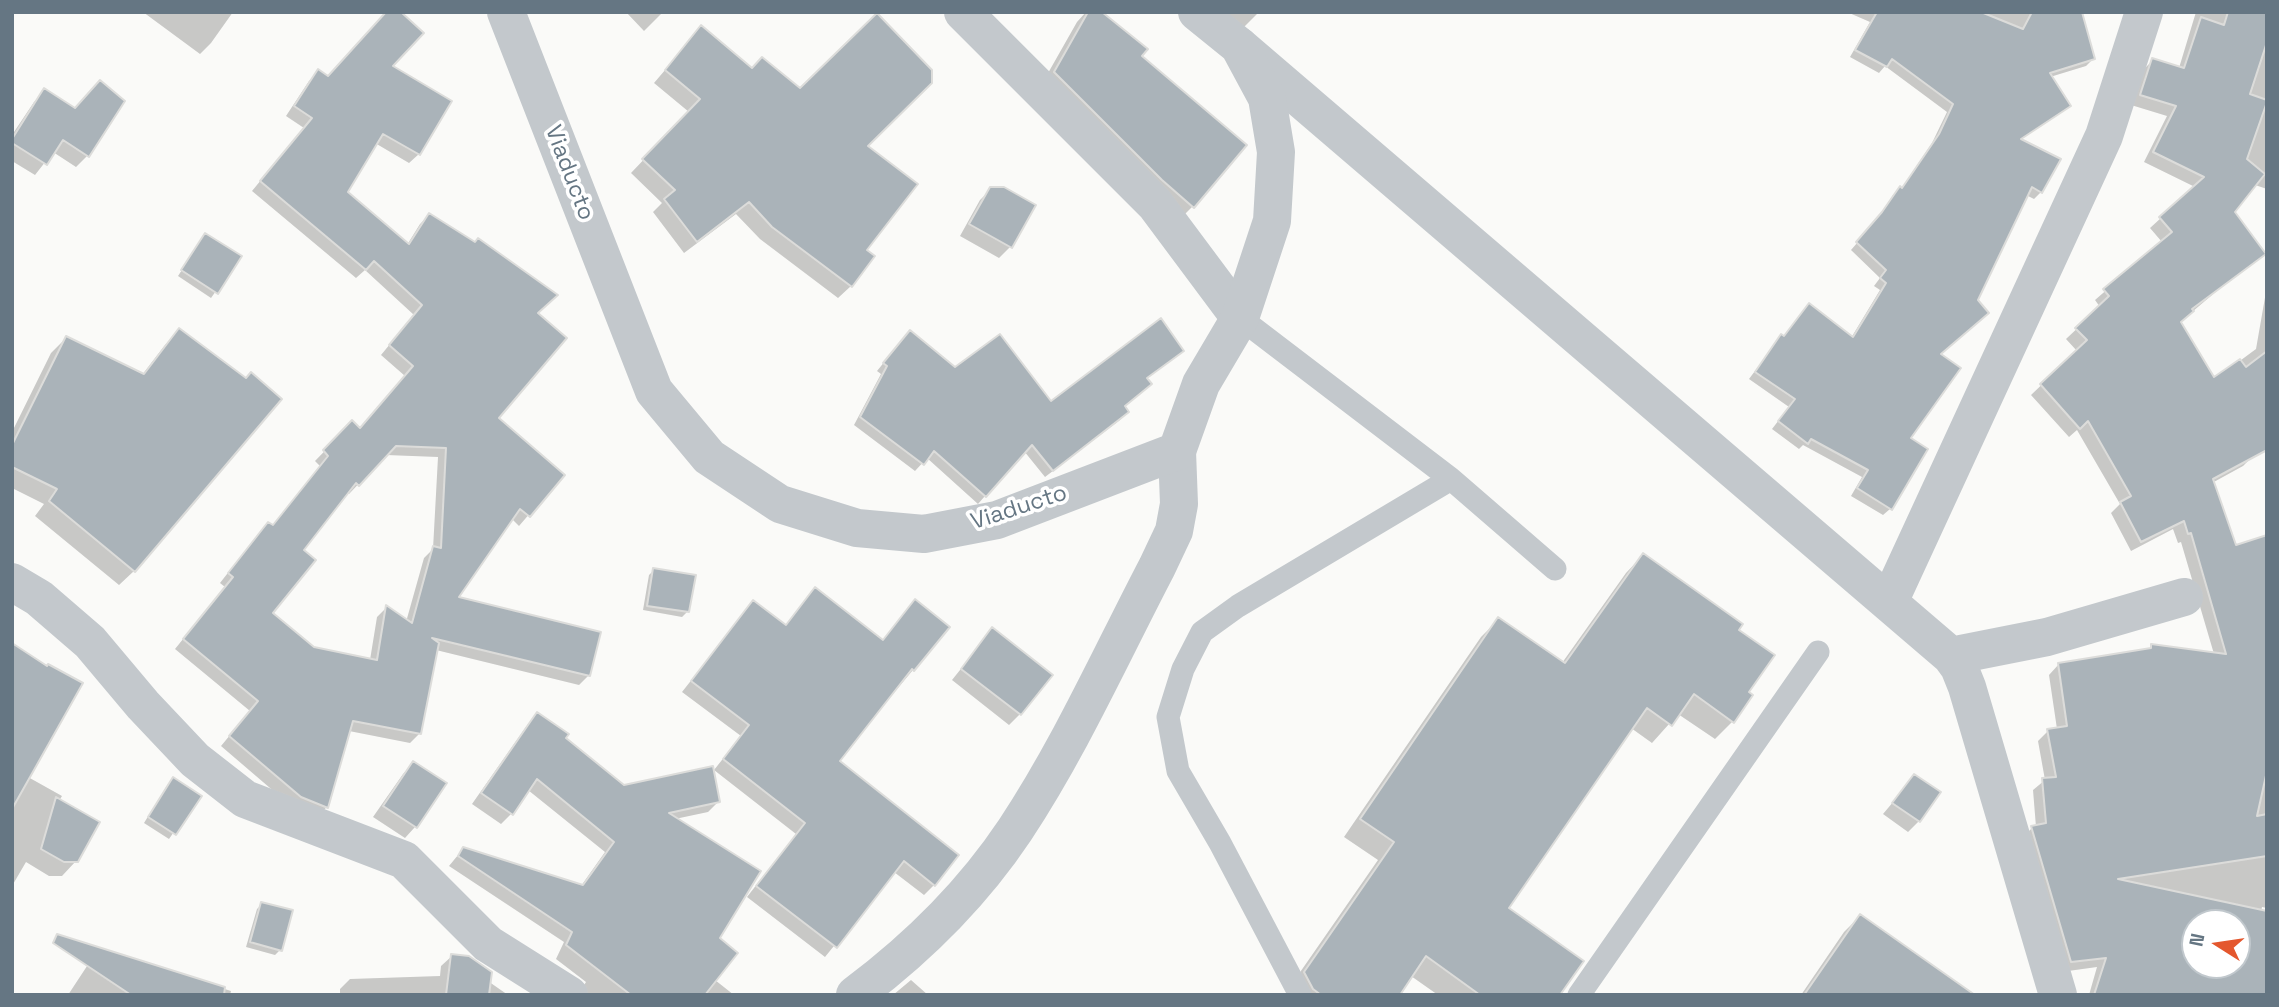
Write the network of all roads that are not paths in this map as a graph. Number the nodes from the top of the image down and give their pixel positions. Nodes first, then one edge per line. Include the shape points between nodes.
1 (506, 12) edge
2 (963, 12) edge
3 (1196, 12) edge
4 (2144, 12) edge
5 (1239, 46) junction
6 (1240, 318) junction
7 (1177, 451) junction
8 (1451, 479) junction
9 (1555, 569) dead end
10 (12, 582) edge
11 (2184, 597) dead end
12 (1889, 601) junction
13 (1818, 652) dead end
14 (1951, 656) junction
15 (569, 995) edge
16 (855, 995) edge
17 (1300, 995) edge
18 (1579, 995) edge
19 (2058, 995) edge

1 - 7 street, Viaducto via 654,391 709,457 780,504 857,528 924,534 997,520
2 - 6 street via 1155,204
3 - 5 street
4 - 12 street via 2104,136
5 - 6 street via 1267,98 1276,152 1272,221
5 - 12 street
6 - 7 street via 1200,384
6 - 8 lane
7 - 16 street via 1179,504 1174,531 1047,778 980,876 935,925
8 - 9 lane
8 - 17 lane via 1202,632 1183,669 1168,717 1178,771
10 - 15 street via 39,598 90,642 195,760 245,799 404,860 488,944
11 - 14 street via 2047,637
12 - 14 street
13 - 18 lane
14 - 19 street via 1967,687

